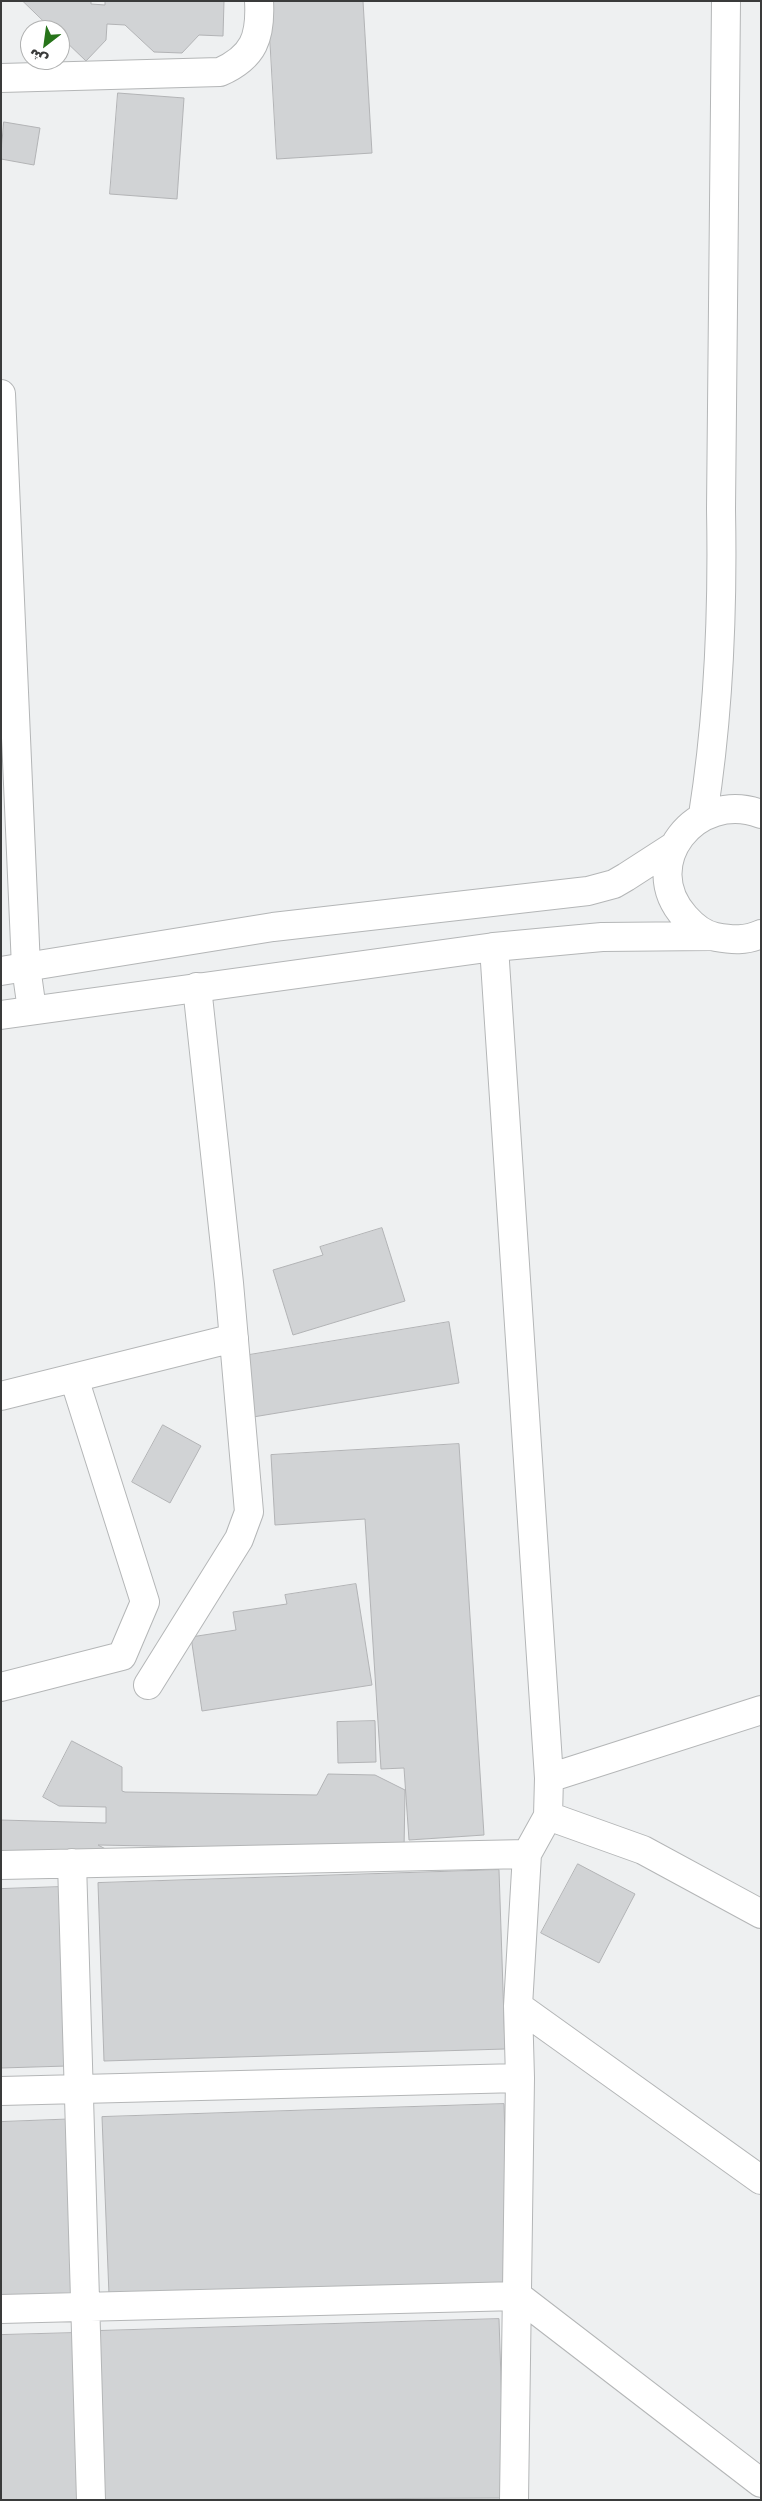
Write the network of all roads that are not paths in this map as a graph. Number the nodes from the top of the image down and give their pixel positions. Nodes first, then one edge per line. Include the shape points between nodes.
1 (259, 1) edge
2 (726, 1) edge
3 (1, 78) edge
4 (1, 394) edge
5 (761, 814) edge
6 (704, 815) junction
7 (674, 846) junction
8 (710, 936) junction
9 (758, 937) edge
10 (494, 947) junction
11 (14, 969) edge
12 (197, 987) junction
13 (32, 1010) junction
14 (1, 1015) edge
15 (234, 1338) junction
16 (74, 1378) junction
17 (1, 1396) edge
18 (148, 1685) dead end
19 (1, 1687) edge
20 (761, 1710) edge
21 (549, 1778) junction
22 (548, 1816) junction
23 (527, 1854) junction
24 (72, 1863) junction
25 (1, 1865) edge
26 (761, 1914) edge
27 (518, 2006) junction
28 (520, 2078) junction
29 (79, 2090) junction
30 (1, 2092) edge
31 (761, 2180) edge
32 (518, 2296) junction
33 (85, 2307) junction
34 (1, 2309) edge
35 (761, 2483) edge
36 (90, 2500) edge
37 (514, 2500) edge

1 - 3 street via 260,23 252,48 243,59 220,72
2 - 6 street via 722,591 710,772
4 - 11 street
5 - 6 street via 731,808
6 - 7 street via 686,828
7 - 8 street via 668,866 669,888 677,909 692,925
7 - 11 street via 614,884 588,891 273,927
8 - 9 street via 732,940
8 - 10 street via 602,936
10 - 12 street
10 - 21 street
11 - 13 street
12 - 13 street
12 - 15 street
13 - 14 street
15 - 16 street
15 - 18 street via 249,1512 239,1539
16 - 17 street
16 - 19 street via 145,1602 122,1656
20 - 21 street
21 - 22 street
22 - 23 street
22 - 26 street via 643,1850
23 - 24 street
23 - 27 street
24 - 25 street
24 - 29 street
27 - 28 street
27 - 31 street
28 - 29 street
28 - 32 street
29 - 30 street
29 - 33 street
32 - 33 street
32 - 35 street
32 - 37 street
33 - 34 street
33 - 36 street

